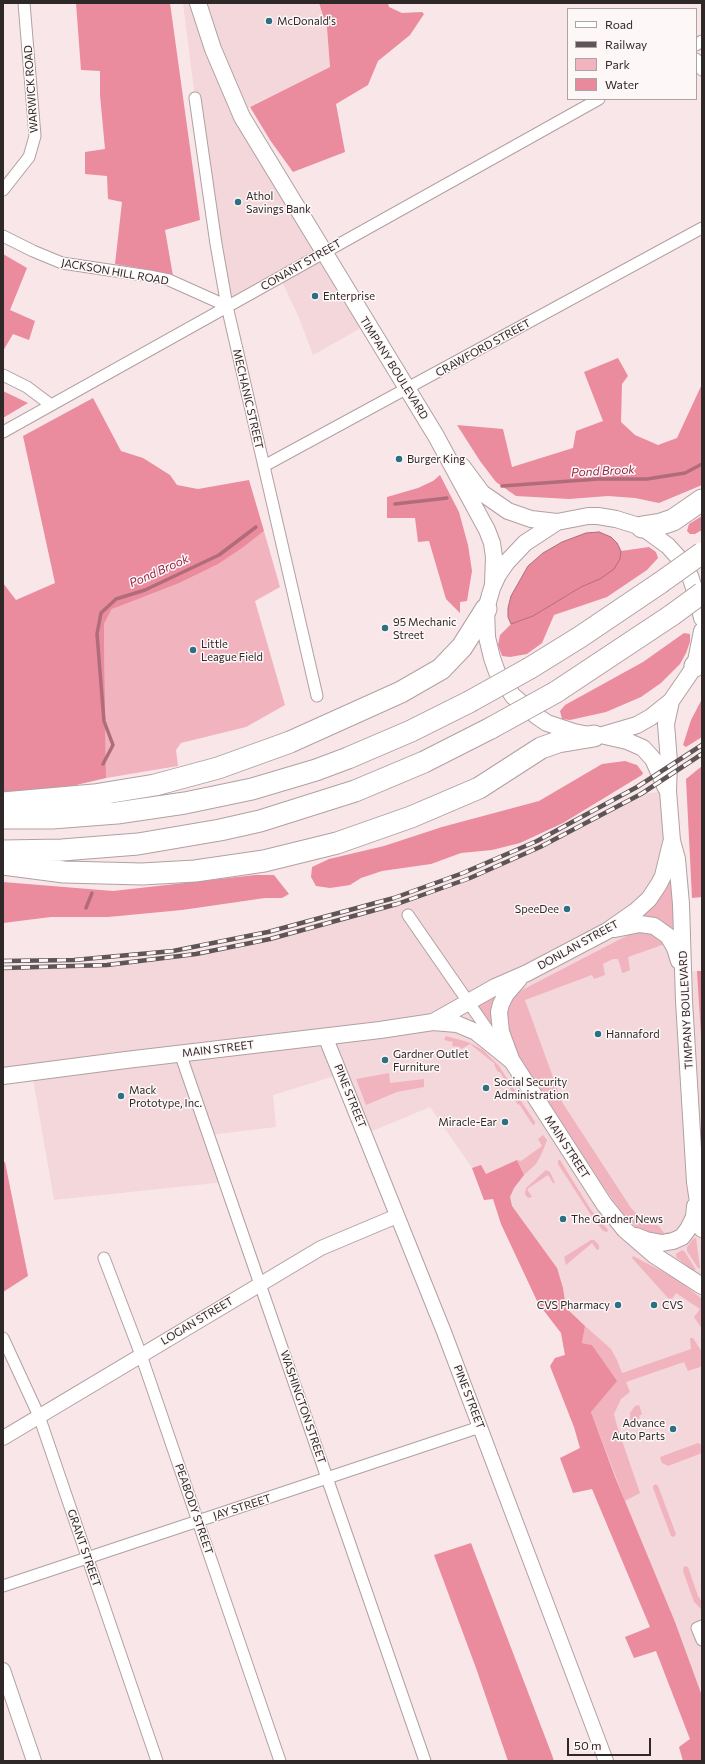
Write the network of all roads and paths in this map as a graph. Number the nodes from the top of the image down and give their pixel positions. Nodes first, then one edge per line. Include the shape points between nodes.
1 (24, 3) edge
2 (198, 3) edge
3 (697, 61) edge
4 (702, 70) edge
5 (195, 98) dead end
6 (597, 100) edge
7 (3, 190) edge
8 (702, 228) edge
9 (3, 236) edge
10 (323, 252) junction
11 (228, 306) junction
12 (3, 375) edge
13 (408, 389) junction
14 (51, 405) junction
15 (3, 432) edge
16 (436, 436) junction
17 (264, 466) junction
18 (702, 500) edge
19 (557, 522) junction
20 (642, 527) junction
21 (702, 553) edge
22 (492, 588) junction
23 (702, 594) edge
24 (486, 609) junction
25 (702, 618) edge
26 (702, 631) edge
27 (699, 663) edge
28 (317, 696) dead end
29 (671, 701) junction
30 (599, 736) junction
31 (668, 791) junction
32 (3, 803) edge
33 (3, 818) edge
34 (672, 841) junction
35 (3, 851) edge
36 (3, 864) edge
37 (408, 915) dead end
38 (607, 931) junction
39 (527, 974) junction
40 (684, 976) junction
41 (468, 1003) junction
42 (433, 1022) junction
43 (326, 1036) junction
44 (180, 1053) junction
45 (512, 1061) junction
46 (3, 1076) edge
47 (695, 1182) junction
48 (397, 1216) junction
49 (702, 1229) edge
50 (625, 1230) junction
51 (104, 1258) dead end
52 (260, 1283) junction
53 (702, 1286) edge
54 (3, 1338) edge
55 (141, 1354) junction
56 (39, 1416) junction
57 (480, 1427) junction
58 (3, 1438) edge
59 (328, 1478) junction
60 (198, 1521) junction
61 (88, 1558) junction
62 (3, 1586) edge
63 (702, 1626) edge
64 (702, 1640) edge
65 (3, 1670) edge
66 (34, 1761) edge
67 (157, 1761) edge
68 (280, 1761) edge
69 (425, 1761) edge
70 (606, 1761) edge

1 - 7 street, WARWICK ROAD via 35,136 29,156
2 - 10 main road, TIMPANY BOULEVARD via 213,49 242,117
3 - 4 street
5 - 11 street, MECHANIC STREET via 216,244
6 - 10 street, CONANT STREET
8 - 13 street, CRAWFORD STREET
9 - 11 street, JACKSON HILL ROAD via 62,263 169,280
10 - 11 street, CONANT STREET
10 - 13 main road, TIMPANY BOULEVARD
11 - 14 street, CONANT STREET
11 - 17 street, MECHANIC STREET
12 - 14 street via 27,387
13 - 16 main road, TIMPANY BOULEVARD
13 - 17 street, CRAWFORD STREET
14 - 15 street, CONANT STREET
16 - 19 main road, TIMPANY BOULEVARD via 477,488 489,499 515,514
16 - 22 main road, TIMPANY BOULEVARD via 489,534 494,557
17 - 28 street, MECHANIC STREET
18 - 20 highway via 673,520
19 - 20 main road via 598,516
19 - 22 main road via 531,538 515,553 502,569
20 - 25 main road via 668,546 686,570 695,588
21 - 33 highway, bridge via 580,638 530,668 411,731 348,758 252,789 185,804 117,813 52,818
22 - 24 main road, TIMPANY BOULEVARD
23 - 35 highway, bridge via 556,692 424,762 355,791 260,821 213,832 138,844 62,850
24 - 30 main road, TIMPANY BOULEVARD via 487,637 492,658 497,672 513,696 547,723 574,732
24 - 32 highway via 460,650 435,673 401,692 284,745 218,768 155,785 94,796
26 - 27 main road
27 - 29 main road
29 - 30 main road via 645,720
29 - 31 main road, TIMPANY BOULEVARD via 666,724
30 - 31 main road, TIMPANY BOULEVARD via 627,741 643,748 653,759
30 - 36 highway via 558,742 541,748 479,788 436,807 355,837 270,860 218,869 142,874 64,872
31 - 34 main road, TIMPANY BOULEVARD
34 - 38 main road, DONLAN STREET via 663,876 652,895 637,910
34 - 40 main road, TIMPANY BOULEVARD via 677,859
37 - 41 street
38 - 39 main road, DONLAN STREET
38 - 40 main road via 640,924 662,930 676,948
39 - 41 main road, DONLAN STREET via 495,987
39 - 45 main road via 517,980 509,990 500,1008 500,1032
40 - 47 main road, TIMPANY BOULEVARD
41 - 42 main road, MAIN STREET
41 - 45 street, MAIN STREET via 489,1034
42 - 43 main road, MAIN STREET
42 - 45 main road, MAIN STREET via 457,1024 470,1029
43 - 44 main road, MAIN STREET
43 - 48 street, PINE STREET
44 - 46 main road, MAIN STREET
44 - 52 street, WASHINGTON STREET
45 - 50 main road, MAIN STREET via 604,1204
47 - 49 main road, TIMPANY BOULEVARD
47 - 50 main road, MAIN STREET via 694,1217 682,1237 662,1243 646,1240
48 - 52 street, LOGAN STREET via 321,1248
48 - 57 street, PINE STREET
50 - 53 main road, MAIN STREET via 654,1254
51 - 55 street, PEABODY STREET
52 - 55 street, LOGAN STREET
52 - 59 street, WASHINGTON STREET
54 - 56 street, GRANT STREET
55 - 56 street, LOGAN STREET
55 - 60 street, PEABODY STREET
56 - 58 street, LOGAN STREET
56 - 61 street, GRANT STREET
57 - 59 street, JAY STREET
57 - 70 street, PINE STREET
59 - 60 street, JAY STREET
59 - 69 street, WASHINGTON STREET
60 - 61 street, JAY STREET
60 - 68 street, PEABODY STREET
61 - 62 street, JAY STREET
61 - 67 street, GRANT STREET
63 - 64 street via 697,1628
65 - 66 street

